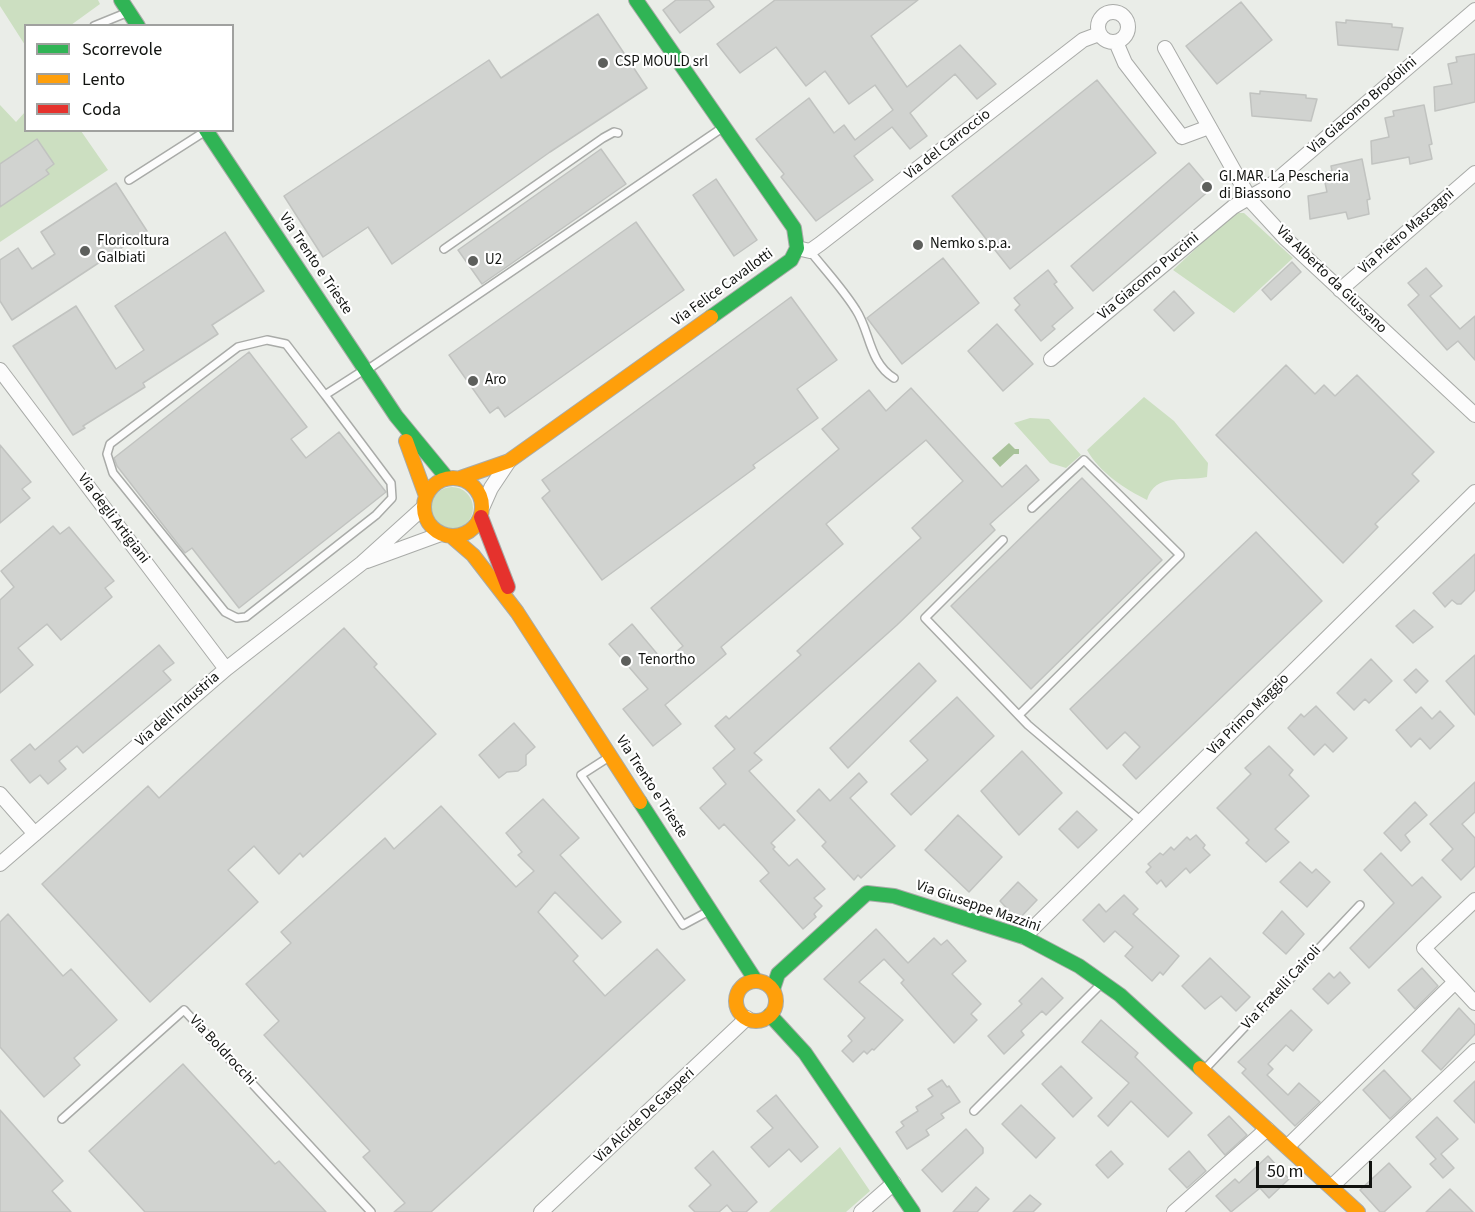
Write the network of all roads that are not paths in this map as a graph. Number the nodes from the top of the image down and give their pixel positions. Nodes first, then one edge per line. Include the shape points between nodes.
1 (636, 0) edge
2 (125, 6) edge
3 (1475, 10) edge
4 (97, 24) edge
5 (137, 24) edge
6 (1099, 34) junction
7 (1116, 42) junction
8 (1165, 48) dead end
9 (724, 127) junction
10 (1209, 127) junction
11 (204, 132) edge
12 (207, 132) edge
13 (618, 133) dead end
14 (1475, 173) edge
15 (129, 180) dead end
16 (1249, 197) junction
17 (444, 249) dead end
18 (804, 249) junction
19 (1340, 290) junction
20 (1051, 359) dead end
21 (367, 369) junction
22 (0, 370) edge
23 (894, 378) dead end
24 (325, 395) junction
25 (1475, 415) edge
26 (396, 416) junction
27 (509, 461) junction
28 (453, 478) junction
29 (1475, 492) edge
30 (425, 502) junction
31 (1032, 508) dead end
32 (482, 512) junction
33 (446, 535) junction
34 (1003, 540) dead end
35 (362, 563) junction
36 (517, 612) junction
37 (225, 669) junction
38 (1019, 715) junction
39 (611, 755) junction
40 (0, 794) edge
41 (1141, 821) junction
42 (35, 834) junction
43 (0, 864) edge
44 (1475, 900) edge
45 (1360, 905) dead end
46 (711, 909) junction
47 (1024, 937) junction
48 (756, 981) junction
49 (1103, 982) junction
50 (1455, 982) junction
51 (772, 989) junction
52 (1475, 1003) edge
53 (770, 1015) junction
54 (747, 1018) junction
55 (1475, 1051) edge
56 (1204, 1070) junction
57 (974, 1111) dead end
58 (62, 1119) dead end
59 (1268, 1129) junction
60 (1287, 1147) junction
61 (894, 1184) junction
62 (1331, 1186) junction
63 (371, 1212) edge
64 (541, 1212) edge
65 (861, 1212) edge
66 (913, 1212) edge
67 (1174, 1212) edge
68 (1358, 1212) edge

1 - 9 street
2 - 4 lane
2 - 5 street
3 - 16 street, Via Giacomo Brodolini via 1271,185
6 - 7 street via 1106,41
6 - 7 street via 1098,24 1103,15 1122,15 1127,33
6 - 18 street, Via del Carroccio via 1083,40
7 - 10 street via 1125,63 1182,137
8 - 10 street, Via Alberto da Giussano
9 - 18 street via 794,228
9 - 21 lane
10 - 16 street, Via Alberto da Giussano
11 - 15 lane
12 - 21 street, Via Trento e Trieste
13 - 17 lane via 603,138
14 - 19 street, Via Pietro Mascagni
16 - 19 street, Via Alberto da Giussano
16 - 20 street, Via Giacomo Puccini
18 - 23 lane via 858,312 867,341 886,373
18 - 27 street, Via Felice Cavallotti
19 - 25 street, Via Alberto da Giussano
21 - 24 lane
21 - 26 street, Via Trento e Trieste
22 - 37 street, Via degli Artigiani
24 - 24 lane via 286,344 256,341 238,348 110,444 107,454 113,473 225,612 237,618 246,617 276,594 392,498 391,483
26 - 28 street, Via Trento e Trieste
26 - 30 street, Via Trento e Trieste via 417,466
27 - 28 street, Via Felice Cavallotti
27 - 32 street, Via Felice Cavallotti via 491,488
28 - 30 street via 434,484
28 - 32 street, Via Trento e Trieste via 476,488
29 - 41 street, Via Primo Maggio
30 - 33 street, Via Trento e Trieste via 432,527
30 - 35 street, Via dell'Industria
31 - 38 lane via 1084,460 1180,555
32 - 33 street via 474,528 464,535
32 - 36 street, Via Trento e Trieste
33 - 35 street, Via dell'Industria
33 - 36 street, Via Trento e Trieste via 473,555
34 - 38 lane via 925,618
35 - 37 street, Via dell'Industria
36 - 39 street, Via Trento e Trieste
37 - 42 street, Via dell'Industria
38 - 41 lane
39 - 46 street, Via Trento e Trieste
39 - 46 lane via 581,775 683,925
40 - 42 street
41 - 47 street, Via Primo Maggio
42 - 43 street, Via dell'Industria
44 - 50 street via 1424,948
45 - 56 lane, Via Fratelli Cairoli
46 - 48 street, Via Trento e Trieste
47 - 49 street, Via Giuseppe Mazzini
47 - 51 street, Via Giuseppe Mazzini via 894,896 867,893 778,974
48 - 51 street
48 - 54 street via 743,986 737,997 738,1009
49 - 56 street, Via Giuseppe Mazzini
49 - 57 lane
50 - 52 street
50 - 60 street
51 - 53 street via 776,1005
53 - 54 street via 759,1021
53 - 61 street via 806,1053
54 - 64 street, Via Alcide De Gasperi
55 - 62 street
56 - 59 street, Via Giuseppe Mazzini
58 - 63 lane, Via Boldrocchi via 184,1010
59 - 60 street, Via Giuseppe Mazzini
59 - 67 street
60 - 62 street, Via Giuseppe Mazzini
61 - 65 street
61 - 66 street
62 - 68 street, Via Giuseppe Mazzini

